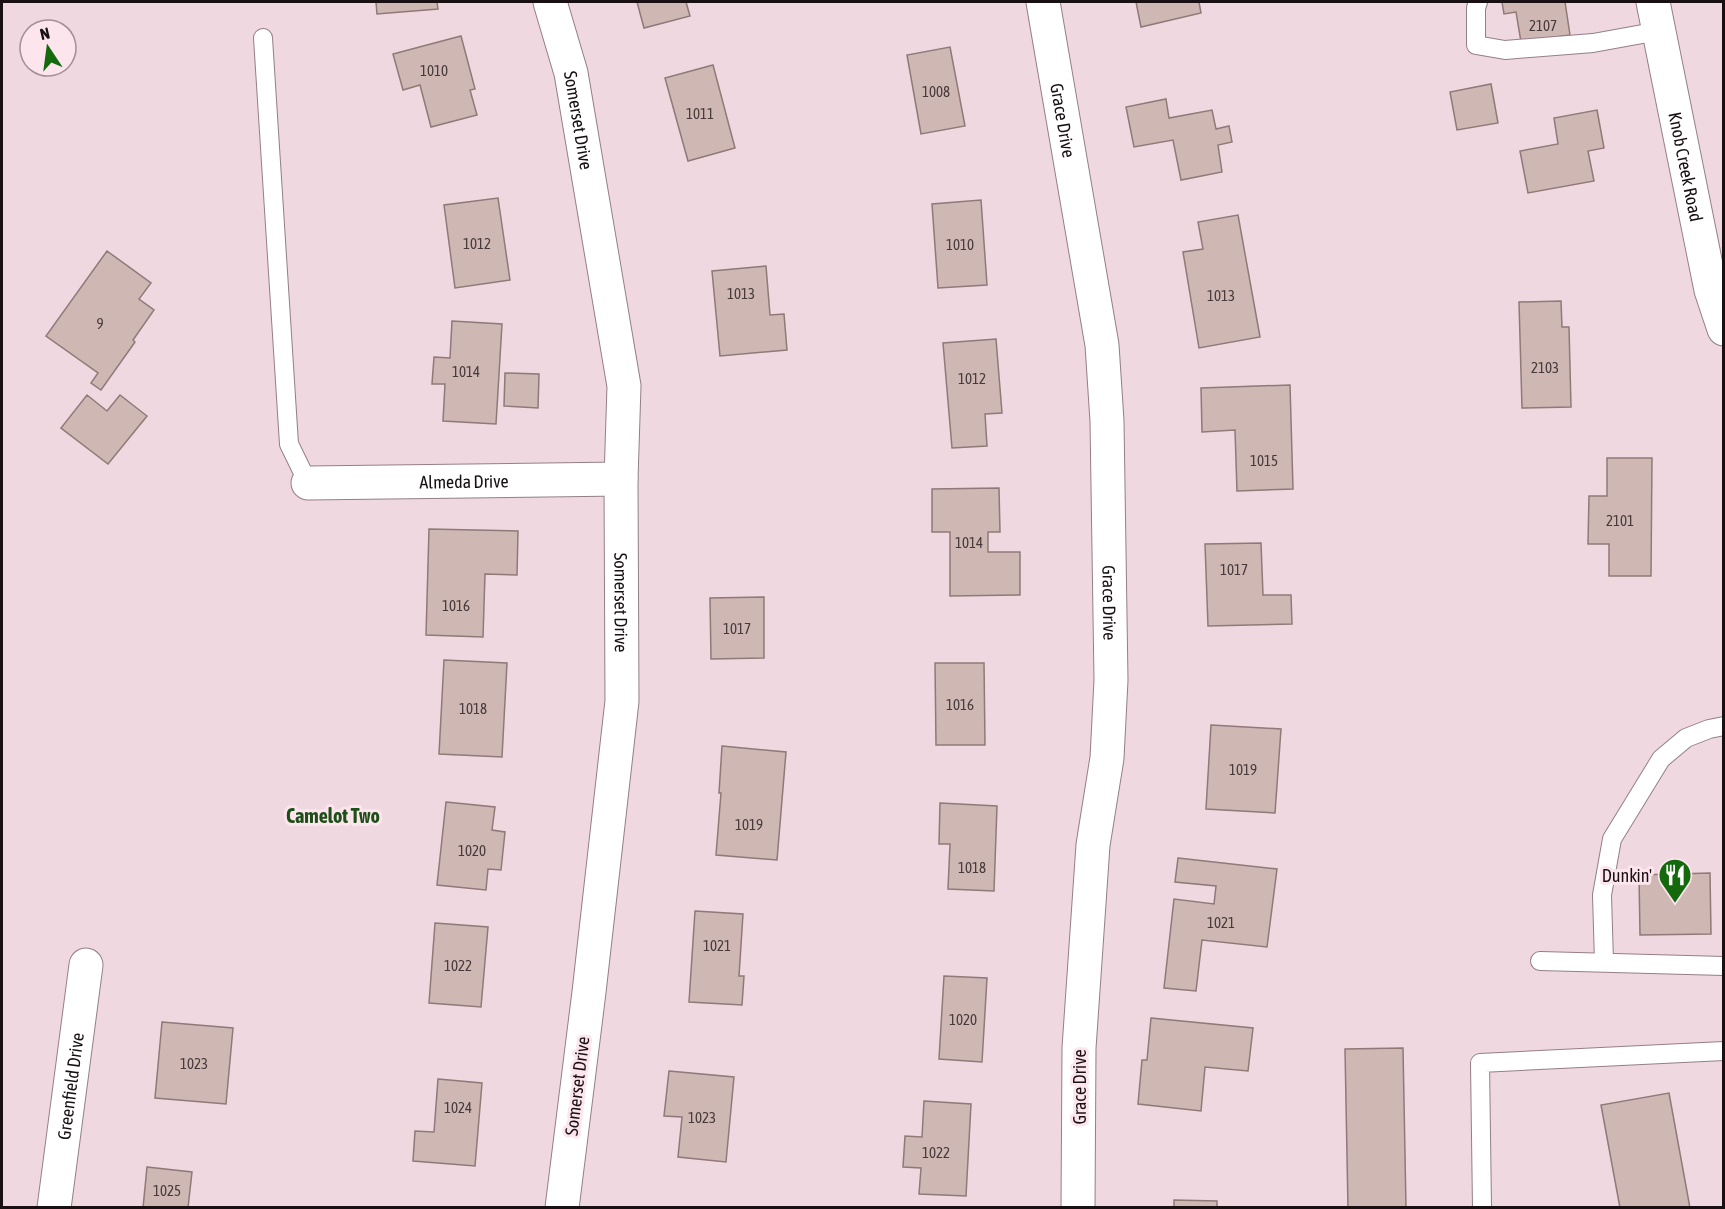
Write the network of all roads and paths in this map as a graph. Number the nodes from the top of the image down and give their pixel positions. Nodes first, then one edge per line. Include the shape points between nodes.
1 (550, 2) edge
2 (1044, 2) edge
3 (1478, 2) edge
4 (1656, 16) edge
5 (263, 38) dead end
6 (1724, 329) edge
7 (621, 479) junction
8 (308, 483) joint
9 (1724, 726) edge
10 (1540, 961) dead end
11 (1604, 962) junction
12 (86, 965) dead end
13 (1724, 966) edge
14 (1724, 1051) edge
15 (54, 1208) edge
16 (562, 1208) edge
17 (1078, 1208) edge
18 (1482, 1208) edge

1 - 7 street, Somerset Drive via 571,73 624,386
2 - 17 street, Grace Drive via 1102,345 1107,421 1111,681 1107,758 1093,845 1078,1048
3 - 4 lane via 1476,45 1505,50 1593,43
4 - 6 street, Knob Creek Road via 1711,290
5 - 8 lane via 289,444
7 - 8 street, Almeda Drive
7 - 16 street, Somerset Drive via 622,701
9 - 11 lane via 1686,738 1661,759 1612,839 1602,895
10 - 11 lane
11 - 13 lane
12 - 15 street, Greenfield Drive
14 - 18 lane via 1480,1063

